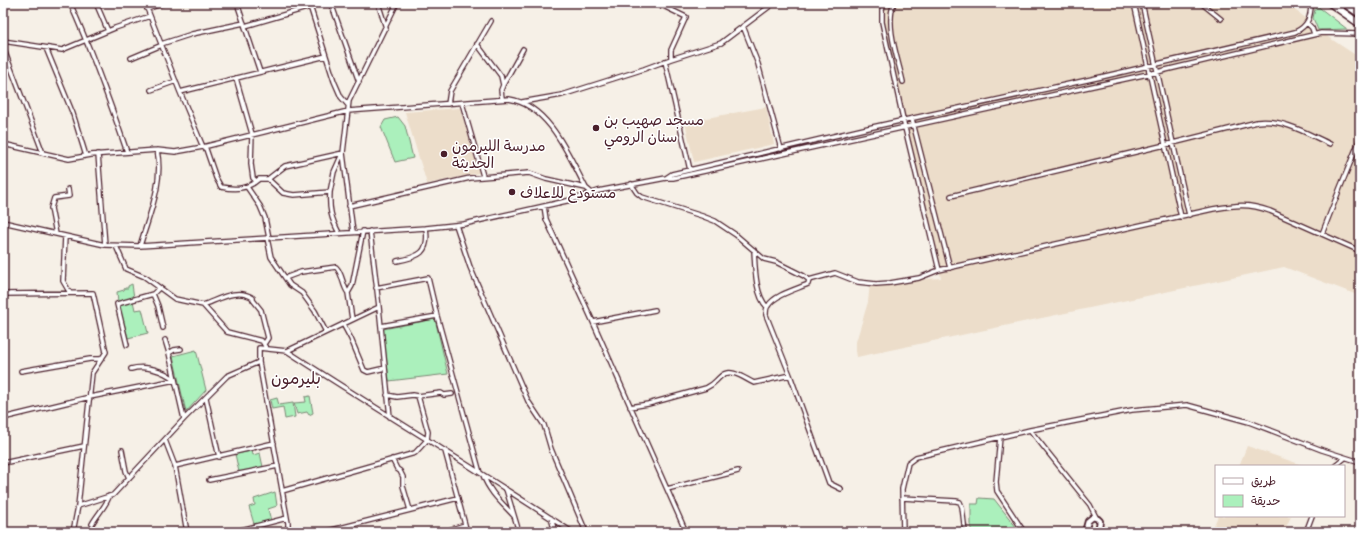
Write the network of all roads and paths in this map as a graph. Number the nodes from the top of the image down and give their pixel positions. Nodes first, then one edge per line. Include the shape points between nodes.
1 (70, 3) edge
2 (96, 3) edge
3 (145, 3) edge
4 (164, 3) edge
5 (237, 3) edge
6 (331, 3) edge
7 (378, 3) edge
8 (397, 3) edge
9 (657, 3) edge
10 (774, 3) edge
11 (884, 3) edge
12 (894, 3) edge
13 (1134, 3) edge
14 (1142, 3) edge
15 (1201, 3) edge
16 (1311, 3) edge
17 (1330, 3) edge
18 (1344, 3) edge
19 (310, 5) edge
20 (147, 9) junction
21 (1360, 14) edge
22 (150, 16) junction
23 (1221, 19) dead end
24 (491, 21) dead end
25 (1307, 23) junction
26 (244, 24) junction
27 (1360, 24) edge
28 (743, 26) junction
29 (386, 28) junction
30 (108, 31) junction
31 (1314, 34) junction
32 (1360, 34) edge
33 (87, 40) junction
34 (1262, 40) junction
35 (3, 42) edge
36 (477, 44) junction
37 (894, 44) junction
38 (161, 45) junction
39 (887, 46) junction
40 (1264, 46) junction
41 (3, 47) edge
42 (46, 48) junction
43 (523, 49) dead end
44 (1214, 51) junction
45 (326, 56) junction
46 (131, 58) dead end
47 (1216, 58) junction
48 (671, 59) junction
49 (665, 61) junction
50 (1155, 65) junction
51 (1148, 66) junction
52 (260, 72) junction
53 (1157, 72) junction
54 (1149, 73) junction
55 (236, 78) junction
56 (176, 81) junction
57 (359, 82) junction
58 (903, 82) dead end
59 (503, 85) junction
60 (151, 90) dead end
61 (1044, 90) junction
62 (180, 92) junction
63 (1046, 96) junction
64 (502, 98) junction
65 (1006, 99) junction
66 (521, 102) junction
67 (462, 103) junction
68 (448, 104) junction
69 (348, 105) junction
70 (1008, 105) junction
71 (348, 111) junction
72 (912, 119) junction
73 (903, 121) junction
74 (914, 126) junction
75 (905, 128) junction
76 (252, 134) junction
77 (1360, 139) edge
78 (1173, 143) junction
79 (3, 144) edge
80 (1330, 144) dead end
81 (1165, 145) junction
82 (203, 147) junction
83 (781, 149) junction
84 (157, 150) junction
85 (772, 151) junction
86 (127, 152) junction
87 (43, 153) junction
88 (343, 153) junction
89 (98, 154) junction
90 (86, 156) junction
91 (772, 156) junction
92 (690, 170) junction
93 (483, 176) junction
94 (666, 178) junction
95 (268, 179) junction
96 (256, 181) junction
97 (631, 184) junction
98 (247, 187) junction
99 (586, 188) junction
100 (68, 189) dead end
101 (330, 192) junction
102 (592, 192) junction
103 (951, 196) dead end
104 (932, 197) junction
105 (922, 200) junction
106 (349, 206) junction
107 (544, 206) junction
108 (1189, 215) junction
109 (1181, 217) junction
110 (3, 222) edge
111 (456, 225) junction
112 (426, 228) junction
113 (370, 231) junction
114 (353, 232) junction
115 (363, 232) junction
116 (339, 233) junction
117 (56, 234) junction
118 (1322, 234) junction
119 (65, 236) junction
120 (268, 238) junction
121 (105, 246) junction
122 (116, 246) junction
123 (140, 246) junction
124 (754, 250) junction
125 (1360, 251) edge
126 (397, 261) dead end
127 (950, 268) junction
128 (939, 270) junction
129 (285, 278) junction
130 (809, 280) junction
131 (159, 288) junction
132 (376, 288) junction
133 (70, 293) junction
134 (348, 293) junction
135 (3, 294) edge
136 (153, 294) junction
137 (203, 305) junction
138 (379, 306) junction
139 (767, 307) junction
140 (655, 310) dead end
141 (437, 316) junction
142 (352, 319) junction
143 (594, 322) junction
144 (343, 324) junction
145 (380, 326) junction
146 (163, 328) dead end
147 (326, 332) junction
148 (165, 340) dead end
149 (264, 344) junction
150 (127, 345) dead end
151 (266, 348) junction
152 (181, 349) dead end
153 (287, 351) junction
154 (169, 353) junction
155 (101, 359) junction
156 (259, 362) junction
157 (385, 368) junction
158 (131, 369) dead end
159 (21, 371) dead end
160 (790, 375) junction
161 (175, 380) junction
162 (452, 394) dead end
163 (387, 395) junction
164 (418, 396) junction
165 (90, 397) junction
166 (206, 398) junction
167 (630, 407) junction
168 (390, 417) junction
169 (3, 418) edge
170 (184, 418) junction
171 (1030, 430) junction
172 (1000, 437) junction
173 (165, 440) junction
174 (427, 440) junction
175 (274, 443) junction
176 (84, 446) junction
177 (122, 450) dead end
178 (445, 452) junction
179 (219, 456) junction
180 (1345, 458) junction
181 (392, 459) junction
182 (1360, 462) edge
183 (3, 464) edge
184 (1336, 465) edge
185 (175, 466) junction
186 (278, 466) junction
187 (738, 472) dead end
188 (481, 474) junction
189 (129, 478) junction
190 (209, 480) dead end
191 (506, 489) junction
192 (667, 489) junction
193 (841, 489) dead end
194 (282, 491) junction
195 (109, 496) junction
196 (458, 498) junction
197 (902, 498) junction
198 (78, 506) junction
199 (410, 510) junction
200 (514, 516) junction
201 (1096, 517) junction
202 (1312, 517) edge
203 (287, 518) junction
204 (551, 518) junction
205 (92, 524) dead end
206 (465, 524) junction
207 (73, 532) edge
208 (187, 532) edge
209 (232, 532) edge
210 (288, 532) edge
211 (324, 532) edge
212 (442, 532) edge
213 (467, 532) edge
214 (519, 532) edge
215 (555, 532) edge
216 (572, 532) edge
217 (586, 532) edge
218 (686, 532) edge
219 (903, 532) edge
220 (965, 532) edge
221 (1025, 532) edge
222 (1085, 532) edge
223 (1098, 532) edge
224 (1306, 532) edge

1 - 33 street
2 - 30 street
3 - 20 street
4 - 20 street
5 - 26 street
6 - 57 street
7 - 29 street
8 - 29 street
9 - 48 street via 686,17 671,50
10 - 28 street
11 - 39 street via 882,22
12 - 37 street via 891,23
13 - 51 street
14 - 50 street
15 - 23 street
16 - 25 street
17 - 27 highway
18 - 21 highway
19 - 26 street
19 - 45 street
20 - 22 street
22 - 30 street
22 - 38 street
24 - 36 street
25 - 31 street
25 - 34 street via 1295,32
26 - 38 street via 192,34
26 - 52 street
28 - 48 street via 721,44
28 - 83 street via 758,64
29 - 57 street
30 - 33 street
31 - 32 street
31 - 40 street
33 - 42 street via 62,50
33 - 86 street
34 - 40 street
34 - 44 street
35 - 42 street
36 - 59 street via 501,76
36 - 68 street via 450,91
37 - 39 street
37 - 58 street
38 - 46 street
38 - 56 street
39 - 73 street
40 - 47 street
41 - 87 street
42 - 90 street via 73,114
43 - 59 street
44 - 47 street
44 - 50 street
45 - 52 street
45 - 69 street via 341,97
47 - 53 street
48 - 49 street
49 - 66 street via 562,95
49 - 92 street
50 - 51 street
50 - 53 street
51 - 54 street
51 - 61 street
52 - 55 street
53 - 54 street
53 - 78 street
54 - 63 street
54 - 81 street
55 - 62 street
55 - 76 street
56 - 60 street
56 - 62 street
57 - 69 street
59 - 64 street
61 - 63 street
61 - 65 street
62 - 82 street
63 - 70 street
64 - 66 street
64 - 67 street
65 - 70 street
65 - 72 street
66 - 99 street via 539,113 561,139
67 - 68 street
67 - 93 street
68 - 71 street
69 - 71 street
70 - 74 street
71 - 76 street
71 - 88 street
72 - 73 street
72 - 74 street
73 - 75 street
73 - 83 street
74 - 75 street
74 - 104 street
75 - 91 street
75 - 105 street
76 - 82 street
76 - 96 street via 251,164 253,178
77 - 118 street
78 - 80 street via 1257,122 1269,122 1289,126
78 - 81 street
78 - 108 street
79 - 87 street
81 - 103 street
81 - 109 street
82 - 84 street via 175,152
82 - 98 street via 221,187
83 - 85 street
84 - 86 street
84 - 123 street via 160,160 158,189
85 - 91 street
85 - 92 street
86 - 89 street
87 - 90 street via 69,158
88 - 95 street via 285,166
88 - 101 street via 334,172
88 - 106 street
89 - 90 street
89 - 121 street
91 - 94 street
92 - 94 street
93 - 99 street via 529,173
93 - 106 street
94 - 97 street
95 - 96 street
95 - 101 street via 283,193 294,195
96 - 98 street
97 - 102 street
97 - 124 street via 642,197 714,221 736,234
98 - 120 street via 265,218
99 - 102 street
100 - 117 street via 69,196 54,198 51,208
101 - 116 street via 332,220
102 - 107 street
104 - 105 street
104 - 127 street
105 - 128 street
106 - 114 street
107 - 111 street
107 - 143 street via 546,219
108 - 109 street
108 - 118 street via 1229,206 1256,206
109 - 127 street
110 - 117 street
111 - 112 street
111 - 217 street via 470,268 528,401 544,425 551,449
112 - 113 street
112 - 126 street via 426,248 418,256
113 - 115 street
113 - 132 street
114 - 115 street
114 - 116 street
115 - 134 street via 352,286
116 - 120 street
117 - 119 street
118 - 125 street
119 - 121 street
119 - 133 street via 63,281
120 - 123 street
120 - 129 street via 271,257
121 - 122 street
122 - 123 street
122 - 131 street via 126,269 145,277
124 - 130 street via 764,259 776,262
124 - 139 street via 760,296
127 - 128 street
128 - 130 street via 919,278 890,283 858,282 835,273
129 - 134 street via 301,272 336,267
129 - 147 street via 302,293
130 - 139 street via 808,284 779,297
131 - 136 street
131 - 137 street via 174,300
132 - 138 street
132 - 141 street via 428,278
133 - 135 street
133 - 155 street via 93,293 106,352
134 - 142 street
136 - 146 street
136 - 150 street via 117,304
137 - 149 street via 227,332 262,341
137 - 149 street via 236,294 250,295 261,310 268,338
138 - 142 street
138 - 145 street
139 - 160 street via 766,315
140 - 143 street
141 - 145 street
141 - 188 street
142 - 144 street
143 - 167 street
144 - 147 street
144 - 157 street via 364,370 368,372
145 - 157 street
147 - 153 street
148 - 154 street
149 - 151 street
151 - 153 street
151 - 156 street via 259,348
152 - 154 street
153 - 168 street
154 - 161 street
155 - 159 street
155 - 165 street via 92,373
156 - 166 street via 227,376
156 - 175 street
157 - 163 street
158 - 161 street via 151,369 168,374
160 - 167 street via 754,383 729,372 706,388
160 - 193 street via 829,483
161 - 165 street
161 - 170 street
162 - 164 street
163 - 164 street
163 - 168 street
164 - 174 street via 428,432
165 - 169 street
165 - 176 street
166 - 170 street
166 - 179 street
167 - 192 street
168 - 174 street
170 - 173 street
171 - 172 street
171 - 180 street via 1132,410 1187,405 1249,422
171 - 201 street via 1090,505
172 - 197 street via 916,456 908,463
172 - 221 street via 996,482 998,495
173 - 185 street
173 - 189 street
174 - 178 street
174 - 181 street via 415,452
175 - 179 street
175 - 186 street
176 - 183 street
176 - 198 street
177 - 189 street
178 - 188 street
178 - 196 street
179 - 185 street
180 - 182 street
180 - 184 street
181 - 194 street
181 - 199 street via 403,476 403,486
185 - 208 street
186 - 190 street
186 - 194 street
187 - 192 street
188 - 191 street
188 - 200 street via 486,485
189 - 195 street
191 - 200 street
191 - 204 street
192 - 218 street
194 - 203 street
195 - 198 street
195 - 205 street
196 - 199 street
196 - 206 street
197 - 219 street
197 - 220 street via 960,502
198 - 207 street
199 - 211 street
200 - 214 street
201 - 222 street via 1090,518
201 - 223 street via 1100,521
202 - 224 street
203 - 209 street
203 - 210 street
204 - 215 street
204 - 216 street
206 - 212 street
206 - 213 street

